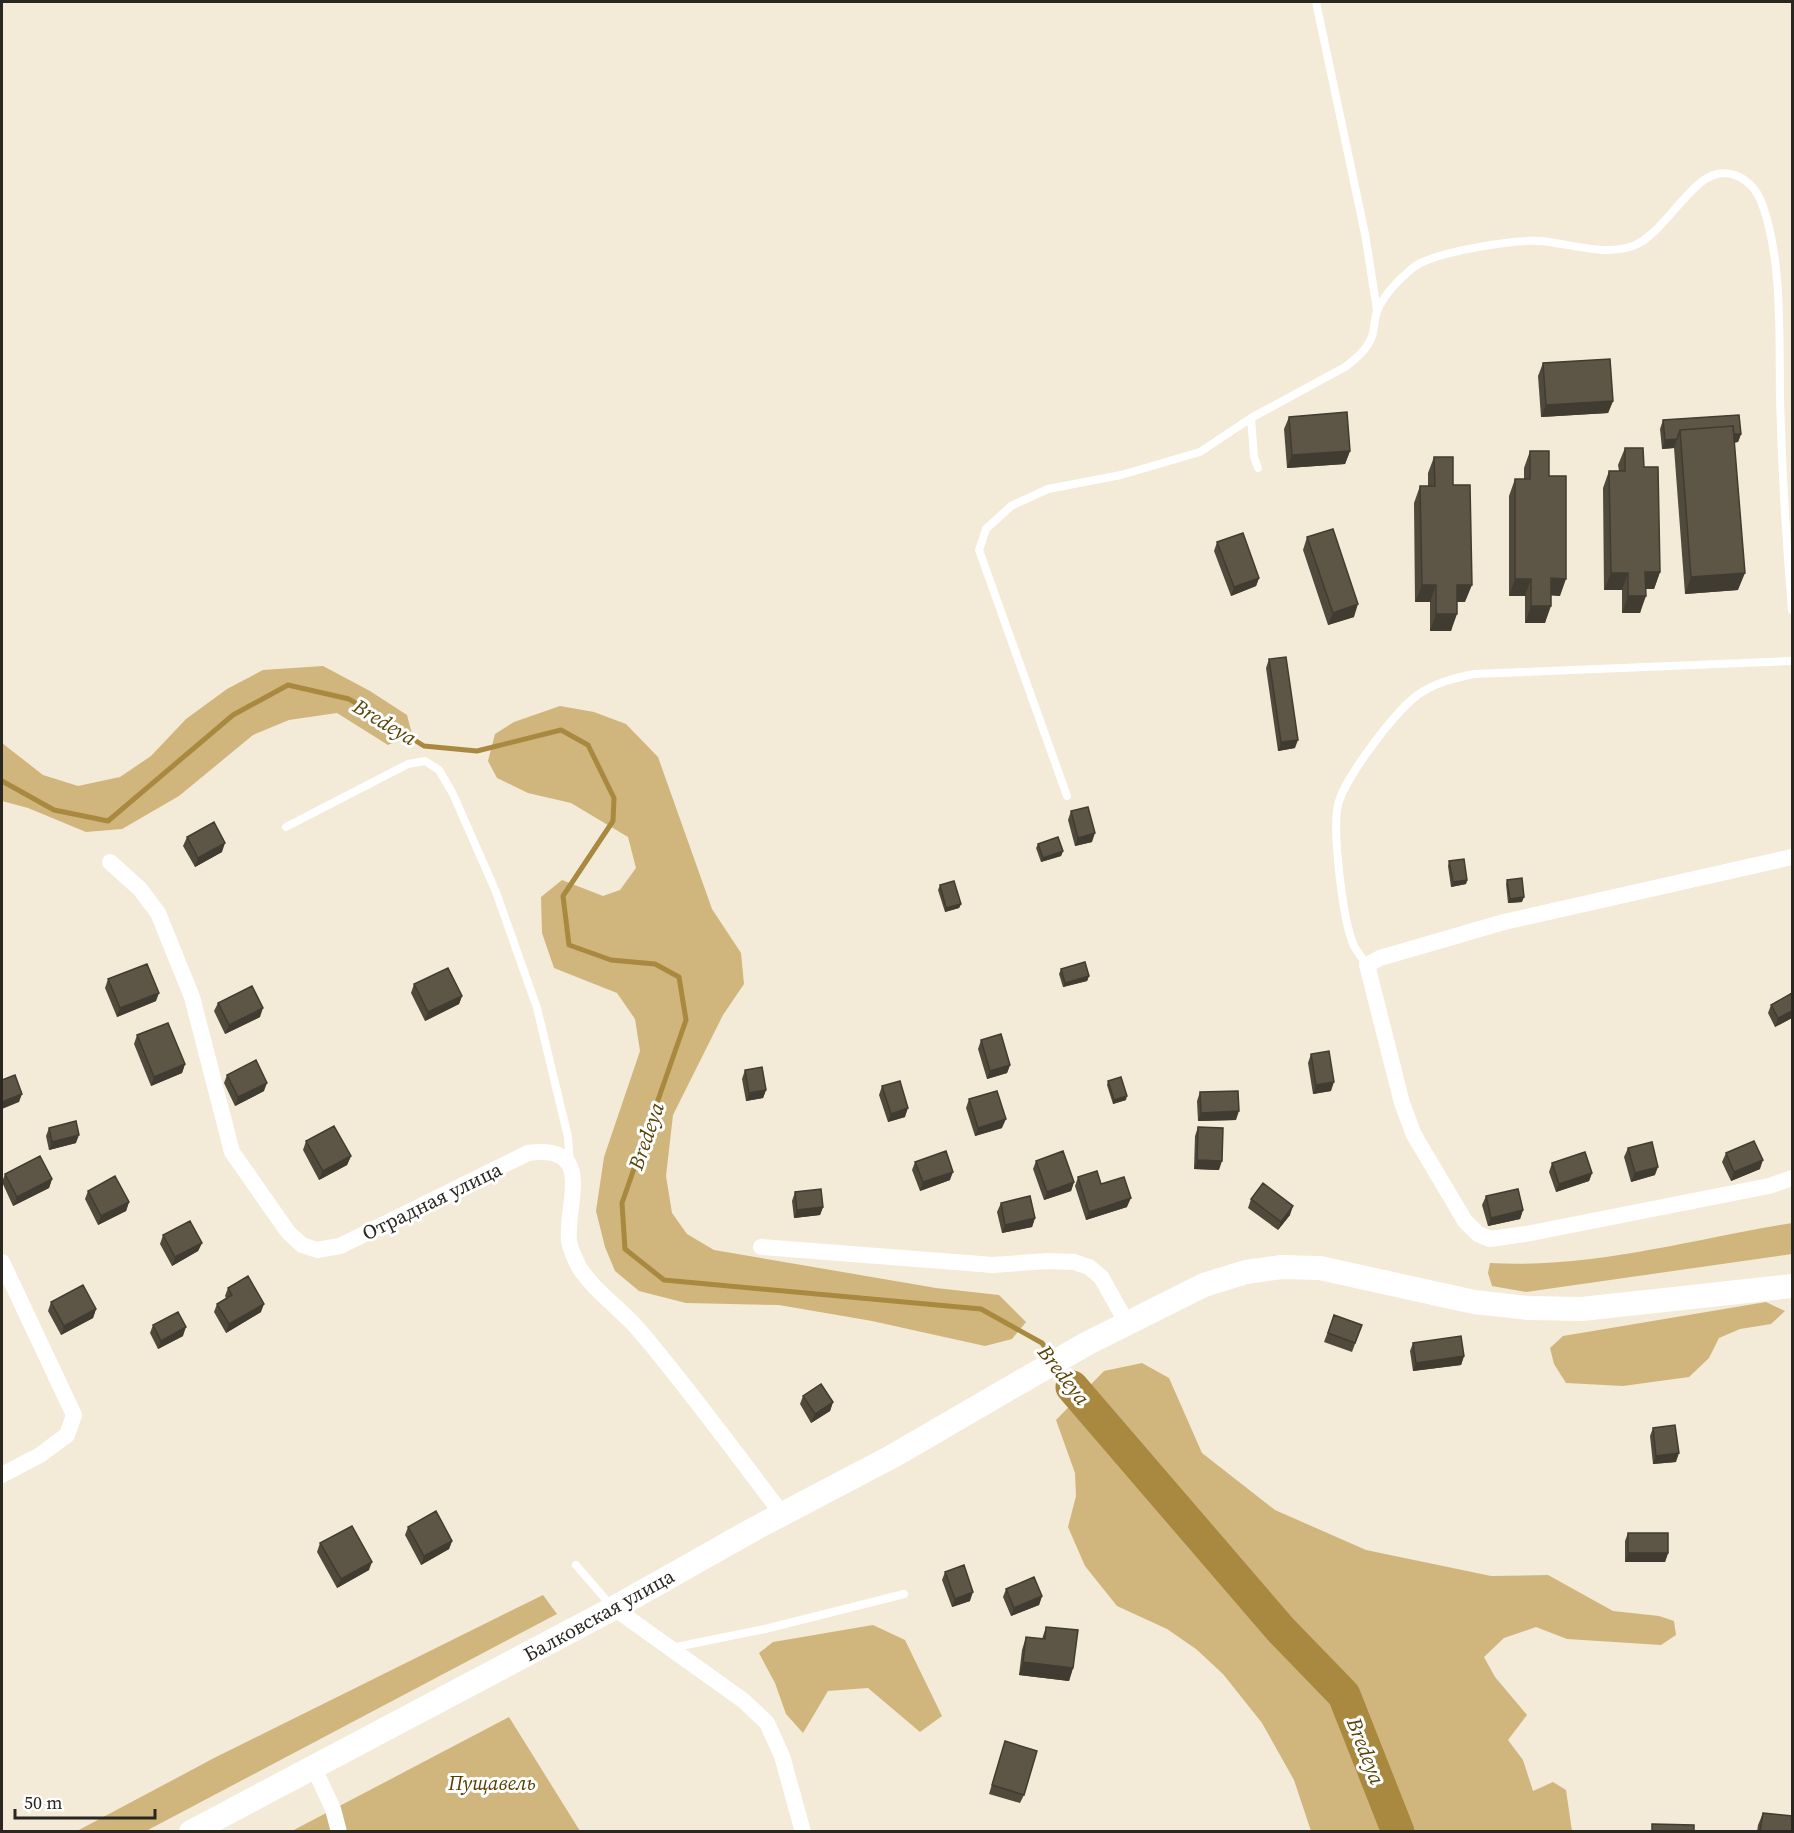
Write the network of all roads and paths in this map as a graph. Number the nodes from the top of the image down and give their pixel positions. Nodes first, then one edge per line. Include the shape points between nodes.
1 (1316, 2) edge
2 (1377, 311) junction
3 (1251, 417) junction
4 (1258, 468) dead end
5 (1792, 610) edge
6 (1792, 661) edge
7 (1067, 796) dead end
8 (286, 827) dead end
9 (1792, 857) edge
10 (110, 862) dead end
11 (1367, 965) junction
12 (570, 1167) junction
13 (1792, 1178) edge
14 (761, 1247) dead end
15 (2, 1262) edge
16 (1792, 1286) edge
17 (1127, 1323) junction
18 (2, 1475) edge
19 (782, 1514) junction
20 (576, 1564) dead end
21 (904, 1594) dead end
22 (614, 1608) junction
23 (670, 1648) junction
24 (314, 1766) junction
25 (190, 1832) edge
26 (339, 1832) edge
27 (804, 1832) edge

1 - 2 lane via 1365,234
2 - 3 lane via 1372,338 1359,357
2 - 5 lane via 1390,289 1416,265 1441,255 1538,241 1622,249 1648,236 1705,179 1718,174 1738,175 1760,200 1770,240 1777,299 1783,497
3 - 4 lane
3 - 7 lane via 1200,452 1120,475 1048,489 1011,506 986,529 979,550
6 - 11 lane via 1474,675 1420,692 1397,713 1347,784 1338,804 1336,833 1348,927 1354,946
8 - 12 lane via 408,764 425,761 439,770 496,892 537,1008 568,1137
9 - 11 street via 1504,922
10 - 12 street, Отрадная улица via 158,913 192,997 232,1152 288,1232 302,1245 317,1250 340,1246 528,1153 558,1154
11 - 13 street via 1402,1103 1414,1135 1465,1221 1478,1234 1490,1239 1526,1234 1769,1186
12 - 19 street via 576,1188 569,1242 579,1266 599,1293 637,1327
14 - 17 street via 993,1265 1074,1262 1101,1277
15 - 18 street via 74,1415 67,1436
16 - 17 main road, Балковская улица via 1582,1309 1528,1308 1474,1302 1320,1268 1282,1267 1246,1272 1204,1285
17 - 19 main road, Балковская улица
19 - 22 main road, Балковская улица
20 - 22 lane
21 - 23 lane
22 - 23 street
22 - 24 main road, Балковская улица
23 - 27 street via 744,1701 767,1723 782,1756
24 - 25 main road, Балковская улица
24 - 26 street

